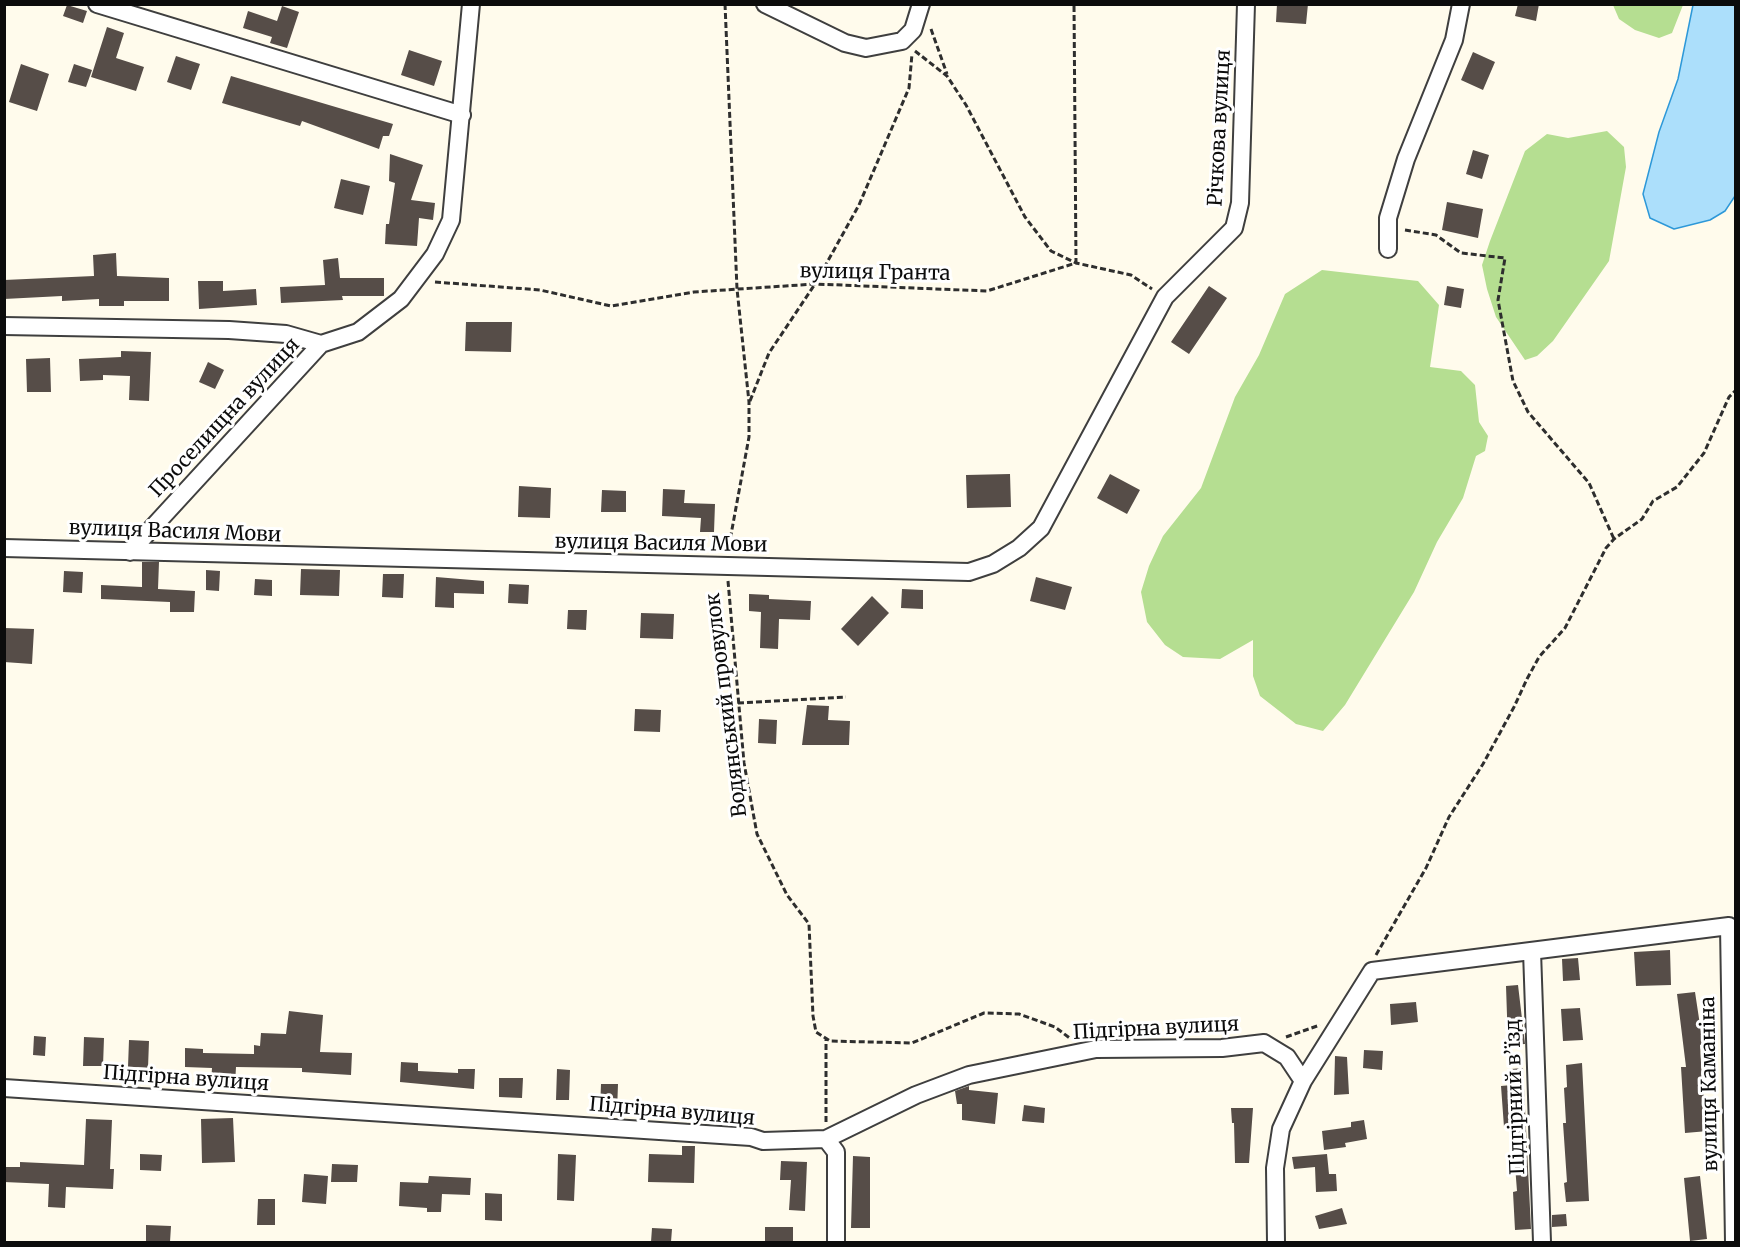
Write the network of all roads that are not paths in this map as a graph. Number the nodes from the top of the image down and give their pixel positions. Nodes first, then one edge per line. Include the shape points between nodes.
1 (97, 4) edge
2 (471, 4) edge
3 (765, 4) edge
4 (921, 4) edge
5 (1246, 4) edge
6 (1461, 4) edge
7 (462, 116) junction
8 (1388, 249) dead end
9 (1166, 297) joint
10 (4, 326) edge
11 (321, 344) junction
12 (4, 548) edge
13 (130, 552) junction
14 (1532, 951) junction
15 (1303, 1081) junction
16 (4, 1088) edge
17 (825, 1138) junction
18 (836, 1242) edge
19 (1276, 1242) edge
20 (1542, 1242) edge
21 (1734, 1242) edge

1 - 7 street
2 - 7 street, Проселищна вулиця
3 - 4 street via 845,44 866,48 902,41 913,30
5 - 9 street, Річкова вулиця via 1240,203 1234,228
6 - 8 street via 1454,40 1406,159 1388,218
7 - 11 street, Проселищна вулиця via 451,220 435,254 401,298 358,332
9 - 13 street, вулиця Василя Мови via 1041,528 1019,548 969,572
10 - 11 street via 229,330 286,334
11 - 13 street, Проселищна вулиця
12 - 13 street, вулиця Василя Мови
14 - 15 street via 1372,971
14 - 20 street, Підгірний в’їзд
14 - 21 street, вулиця Каманіна via 1729,926
15 - 17 street, Підгірна вулиця via 1287,1056 1264,1043 1222,1048 1086,1051 969,1075
15 - 19 street via 1281,1129 1275,1168
16 - 17 street, Підгірна вулиця via 751,1137 763,1141
17 - 18 street via 836,1152

